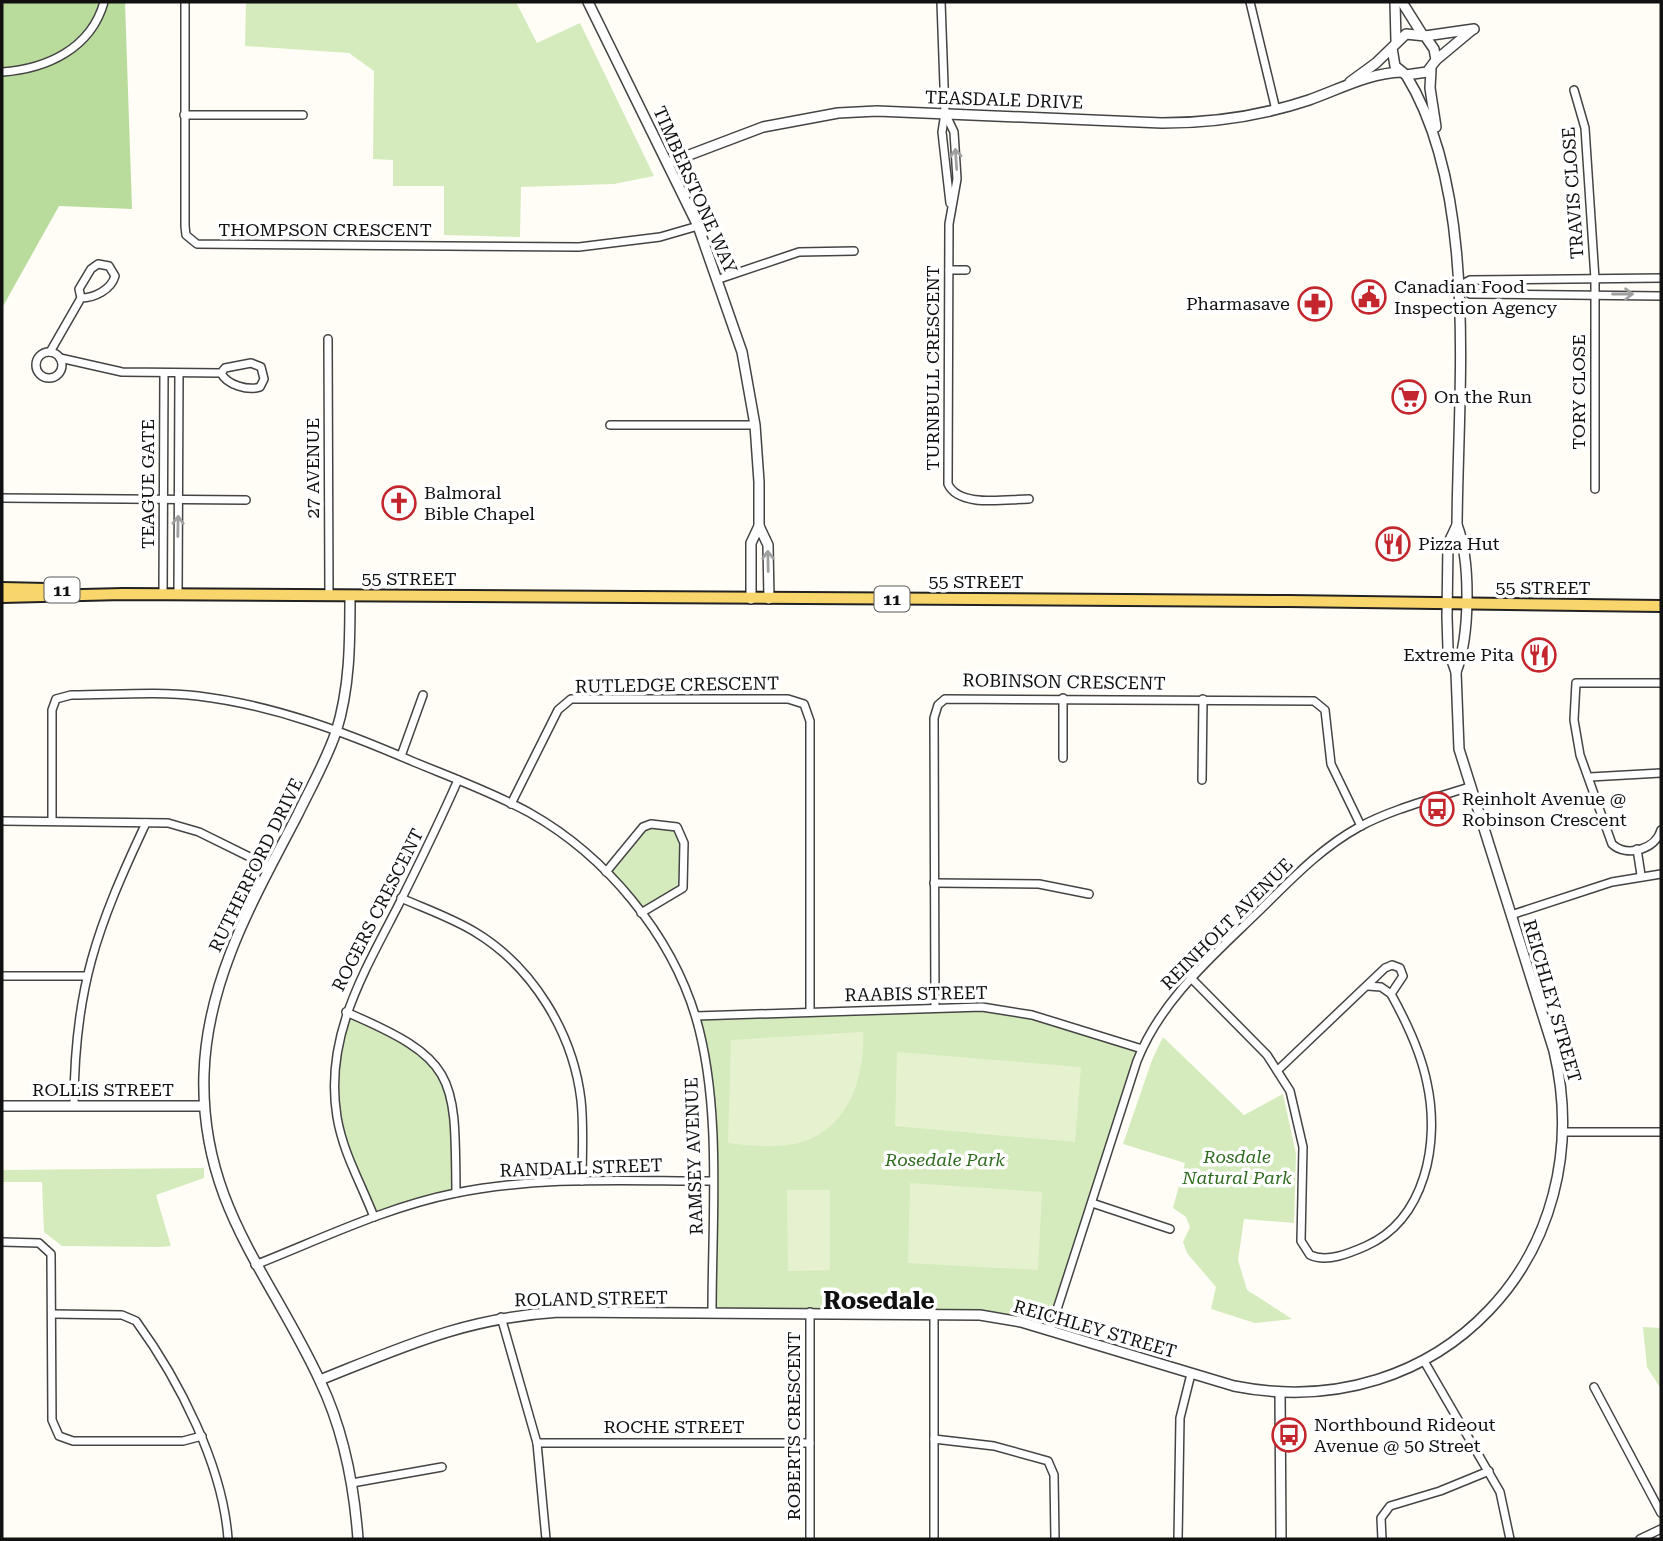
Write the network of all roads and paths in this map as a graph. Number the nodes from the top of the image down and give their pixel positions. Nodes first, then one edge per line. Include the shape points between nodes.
1 (104, 2) edge
2 (185, 2) edge
3 (588, 2) edge
4 (941, 2) edge
5 (1250, 2) edge
6 (1395, 2) edge
7 (1402, 2) edge
8 (1423, 35) junction
9 (1394, 44) junction
10 (1436, 60) junction
11 (1431, 70) junction
12 (2, 72) edge
13 (1404, 74) junction
14 (1343, 87) junction
15 (1574, 90) dead end
16 (1276, 110) junction
17 (945, 113) junction
18 (184, 115) junction
19 (303, 115) dead end
20 (1437, 136) junction
21 (668, 163) junction
22 (951, 207) junction
23 (698, 226) junction
24 (854, 251) dead end
25 (949, 270) junction
26 (966, 270) dead end
27 (1661, 278) edge
28 (719, 279) junction
29 (1527, 279) junction
30 (1595, 279) junction
31 (1458, 286) junction
32 (1527, 294) junction
33 (1594, 294) junction
34 (1661, 296) edge
35 (81, 298) junction
36 (328, 339) dead end
37 (50, 352) junction
38 (60, 358) junction
39 (164, 373) junction
40 (179, 373) junction
41 (221, 373) junction
42 (610, 425) dead end
43 (755, 425) junction
44 (1595, 489) dead end
45 (2, 498) edge
46 (164, 499) junction
47 (1029, 499) dead end
48 (178, 500) junction
49 (246, 500) dead end
50 (1457, 525) junction
51 (759, 526) junction
52 (2, 588) edge
53 (123, 594) junction
54 (163, 594) junction
55 (178, 594) junction
56 (329, 596) junction
57 (350, 596) junction
58 (2, 597) edge
59 (751, 599) junction
60 (769, 599) junction
61 (1447, 604) junction
62 (1465, 604) junction
63 (1661, 606) edge
64 (1456, 672) junction
65 (1661, 683) edge
66 (423, 695) dead end
67 (1063, 698) junction
68 (1203, 699) junction
69 (337, 729) junction
70 (401, 756) junction
71 (1063, 758) dead end
72 (1661, 774) edge
73 (1590, 778) junction
74 (458, 780) junction
75 (1202, 780) dead end
76 (1469, 787) junction
77 (511, 804) junction
78 (2, 821) edge
79 (52, 821) junction
80 (146, 822) junction
81 (1361, 826) junction
82 (1661, 830) edge
83 (1637, 849) junction
84 (270, 867) junction
85 (606, 872) junction
86 (1661, 874) edge
87 (1641, 875) junction
88 (934, 883) junction
89 (1089, 894) dead end
90 (401, 898) junction
91 (641, 913) junction
92 (1511, 915) junction
93 (2, 976) edge
94 (86, 976) junction
95 (1191, 978) junction
96 (1368, 986) junction
97 (1391, 994) junction
98 (935, 1007) junction
99 (810, 1011) junction
100 (346, 1012) junction
101 (696, 1016) junction
102 (1142, 1049) junction
103 (1279, 1069) junction
104 (2, 1106) edge
105 (74, 1106) junction
106 (204, 1106) junction
107 (1564, 1132) junction
108 (1661, 1132) edge
109 (582, 1181) junction
110 (711, 1181) junction
111 (456, 1193) junction
112 (1092, 1203) junction
113 (374, 1217) junction
114 (1170, 1228) dead end
115 (2, 1242) edge
116 (255, 1265) junction
117 (712, 1312) junction
118 (810, 1312) junction
119 (874, 1313) joint
120 (934, 1313) junction
121 (53, 1314) junction
122 (501, 1317) junction
123 (1050, 1331) junction
124 (1424, 1361) junction
125 (1191, 1374) junction
126 (320, 1380) junction
127 (1594, 1387) dead end
128 (1280, 1393) junction
129 (202, 1436) junction
130 (934, 1439) junction
131 (537, 1443) junction
132 (810, 1443) junction
133 (442, 1467) dead end
134 (1489, 1471) junction
135 (352, 1483) junction
136 (1661, 1513) edge
137 (1661, 1529) edge
138 (228, 1539) edge
139 (358, 1539) edge
140 (546, 1539) edge
141 (810, 1539) edge
142 (933, 1539) edge
143 (1055, 1539) edge
144 (1178, 1539) edge
145 (1281, 1539) edge
146 (1382, 1539) edge
147 (1510, 1539) edge
148 (1640, 1539) edge

1 - 12 street via 87,34 62,58 37,68
2 - 18 street, THOMPSON CRESCENT
3 - 21 street, TIMBERSTONE WAY
4 - 17 street
5 - 16 street
6 - 9 street
7 - 8 street
8 - 9 street via 1406,34
8 - 10 street
8 - 10 street via 1478,27
9 - 13 street via 1395,66
9 - 14 street, TEASDALE DRIVE
10 - 11 street
11 - 13 street
11 - 20 street
13 - 14 street, TEASDALE DRIVE via 1382,74
13 - 20 street
14 - 16 street, TEASDALE DRIVE
15 - 30 street, TRAVIS CLOSE via 1585,128
16 - 17 street, TEASDALE DRIVE via 1185,122
17 - 21 street, TEASDALE DRIVE via 877,111 802,118 739,135
17 - 22 street, TURNBULL CRESCENT via 942,132
22 -> 17 street, TURNBULL CRESCENT via 957,168 954,132
18 - 19 street
18 - 23 street, THOMPSON CRESCENT via 185,231 202,245 570,247 660,237
20 - 31 street via 1448,186
21 - 23 street, TIMBERSTONE WAY
22 - 25 street, TURNBULL CRESCENT
23 - 28 street, TIMBERSTONE WAY
24 - 28 street via 799,252
25 - 26 street
25 - 47 street, TURNBULL CRESCENT via 948,484 953,492 968,498
27 - 30 street
27 - 34 street
28 - 43 street, TIMBERSTONE WAY via 742,352
29 - 30 street
29 - 31 street via 1470,280
29 - 32 street
30 - 33 street, TRAVIS CLOSE
31 - 32 street via 1470,294
31 - 50 street
32 - 33 street
33 -> 34 street
33 - 44 street, TORY CLOSE
35 - 35 street via 92,297 113,283 109,266 98,264 91,269 79,289
35 - 37 street
36 - 56 street, 27 AVENUE
37 - 38 street
37 - 38 street via 36,360 42,376 58,374
38 - 39 street via 108,371
39 - 40 street
39 - 46 street, TEAGUE GATE
40 - 41 street
40 - 48 street, TEAGUE GATE
41 - 41 street via 249,388 260,387 264,379 261,367 253,363
42 - 43 street
43 - 51 street, TIMBERSTONE WAY
45 - 46 street
46 - 48 street
46 - 54 street, TEAGUE GATE
48 - 49 street
55 -> 48 street, TEAGUE GATE
50 - 61 street, REICHLEY STREET via 1448,544
50 - 62 street, REICHLEY STREET via 1464,544
51 - 59 street, TIMBERSTONE WAY via 751,543
60 -> 51 street, TIMBERSTONE WAY via 768,545
52 - 53 main road, 55 STREET / 11
53 - 54 main road, 55 STREET / 11
53 - 58 main road, 55 STREET / 11
54 - 55 main road, 55 STREET / 11
55 - 56 main road, 55 STREET / 11
56 - 57 main road, 55 STREET / 11
57 - 59 main road, 55 STREET / 11
57 - 69 street, RUTHERFORD DRIVE via 349,664
59 - 60 main road, 55 STREET / 11
60 - 61 main road, 55 STREET / 11
61 - 62 main road, 55 STREET / 11
61 - 64 street, REICHLEY STREET via 1448,649
62 - 63 main road, 55 STREET / 11
62 - 64 street, REICHLEY STREET via 1463,654
64 - 76 street, REICHLEY STREET via 1457,733
65 - 73 street via 1576,683 1574,720 1580,755
66 - 70 street
67 - 68 street, ROBINSON CRESCENT
67 - 71 street
67 - 88 street, ROBINSON CRESCENT via 954,697 937,705
68 - 75 street
68 - 81 street, ROBINSON CRESCENT via 1320,703 1327,715 1333,771
69 - 70 street, RAMSEY AVENUE
69 - 79 street, RAMSEY AVENUE via 198,696 59,697 52,710
69 - 84 street, RUTHERFORD DRIVE
70 - 74 street, RAMSEY AVENUE
72 - 73 street
73 - 83 street via 1612,844 1623,850
74 - 77 street, RAMSEY AVENUE
74 - 90 street, ROGERS CRESCENT
76 - 81 street, REINHOLT AVENUE
76 - 92 street, REICHLEY STREET
77 - 85 street, RAMSEY AVENUE via 560,832
77 - 99 street, RUTLEDGE CRESCENT via 558,710 570,699 788,699 803,704 810,721
78 - 79 street
79 - 80 street
80 - 84 street via 189,828
80 - 94 street via 107,906
81 - 95 street, REINHOLT AVENUE via 1304,868
82 - 83 street via 1654,845
83 - 87 street
84 - 106 street, RUTHERFORD DRIVE via 218,984 206,1045
85 - 91 street, RAMSEY AVENUE
85 - 91 street via 646,825 667,824 680,830 684,843 682,888
86 - 87 street
87 - 92 street
88 - 89 street via 1039,884
88 - 98 street, ROBINSON CRESCENT
90 - 100 street, ROGERS CRESCENT
90 - 109 street via 460,923 491,943 544,1000 561,1030 577,1078
91 - 101 street, RAMSEY AVENUE via 668,955
92 - 107 street, REICHLEY STREET via 1554,1051 1562,1086
93 - 94 street
94 - 105 street via 76,1039
95 - 102 street, REINHOLT AVENUE
95 - 103 street
96 - 97 street
96 - 97 street via 1385,968 1396,966 1404,976
96 - 103 street
97 - 103 street via 1428,1086 1429,1159 1422,1185 1407,1212 1371,1244 1323,1259 1303,1247 1302,1136
98 - 99 street, RAABIS STREET
98 - 102 street, RAABIS STREET via 1016,1011
99 - 101 street, RAABIS STREET
100 - 111 street via 409,1040 443,1077 455,1117
100 - 113 street, ROGERS CRESCENT via 334,1071 337,1115 349,1161
101 - 110 street, RAMSEY AVENUE via 710,1091
102 - 112 street, REINHOLT AVENUE
104 - 105 street, ROLLIS STREET
105 - 106 street, ROLLIS STREET
106 - 116 street, RUTHERFORD DRIVE via 219,1182
107 - 108 street
107 - 124 street, REICHLEY STREET via 1554,1194 1523,1267 1478,1322
109 - 110 street, RANDALL STREET
109 - 111 street, RANDALL STREET via 519,1183
110 - 117 street, RAMSEY AVENUE
111 - 113 street, RANDALL STREET
112 - 114 street
112 - 123 street, REINHOLT AVENUE
113 - 116 street, RANDALL STREET
115 - 121 street via 39,1243 49,1250
116 - 126 street, RUTHERFORD DRIVE
117 - 118 street, ROLAND STREET
117 - 122 street, ROLAND STREET via 559,1312
118 - 119 street, ROLAND STREET
118 - 132 street, ROBERTS CRESCENT
119 - 120 street, REICHLEY STREET
120 - 123 street, REICHLEY STREET via 1000,1318
120 - 130 street
121 - 129 street via 133,1318
121 - 129 street via 52,1420 59,1436 73,1441 183,1441
122 - 126 street, ROLAND STREET via 433,1335
122 - 131 street
123 - 125 street, REICHLEY STREET
124 - 128 street, REICHLEY STREET via 1364,1384
124 - 134 street
125 - 128 street, REICHLEY STREET
125 - 144 street via 1180,1418
126 - 135 street, RUTHERFORD DRIVE
127 - 136 street
128 - 145 street
129 - 138 street via 221,1490
130 - 142 street
130 - 143 street via 994,1446 1048,1461 1055,1475
131 - 132 street, ROCHE STREET
131 - 140 street
132 - 141 street, ROBERTS CRESCENT
133 - 135 street
134 - 146 street via 1390,1506 1381,1518
134 - 147 street via 1504,1502
135 - 139 street, RUTHERFORD DRIVE
137 - 148 street

